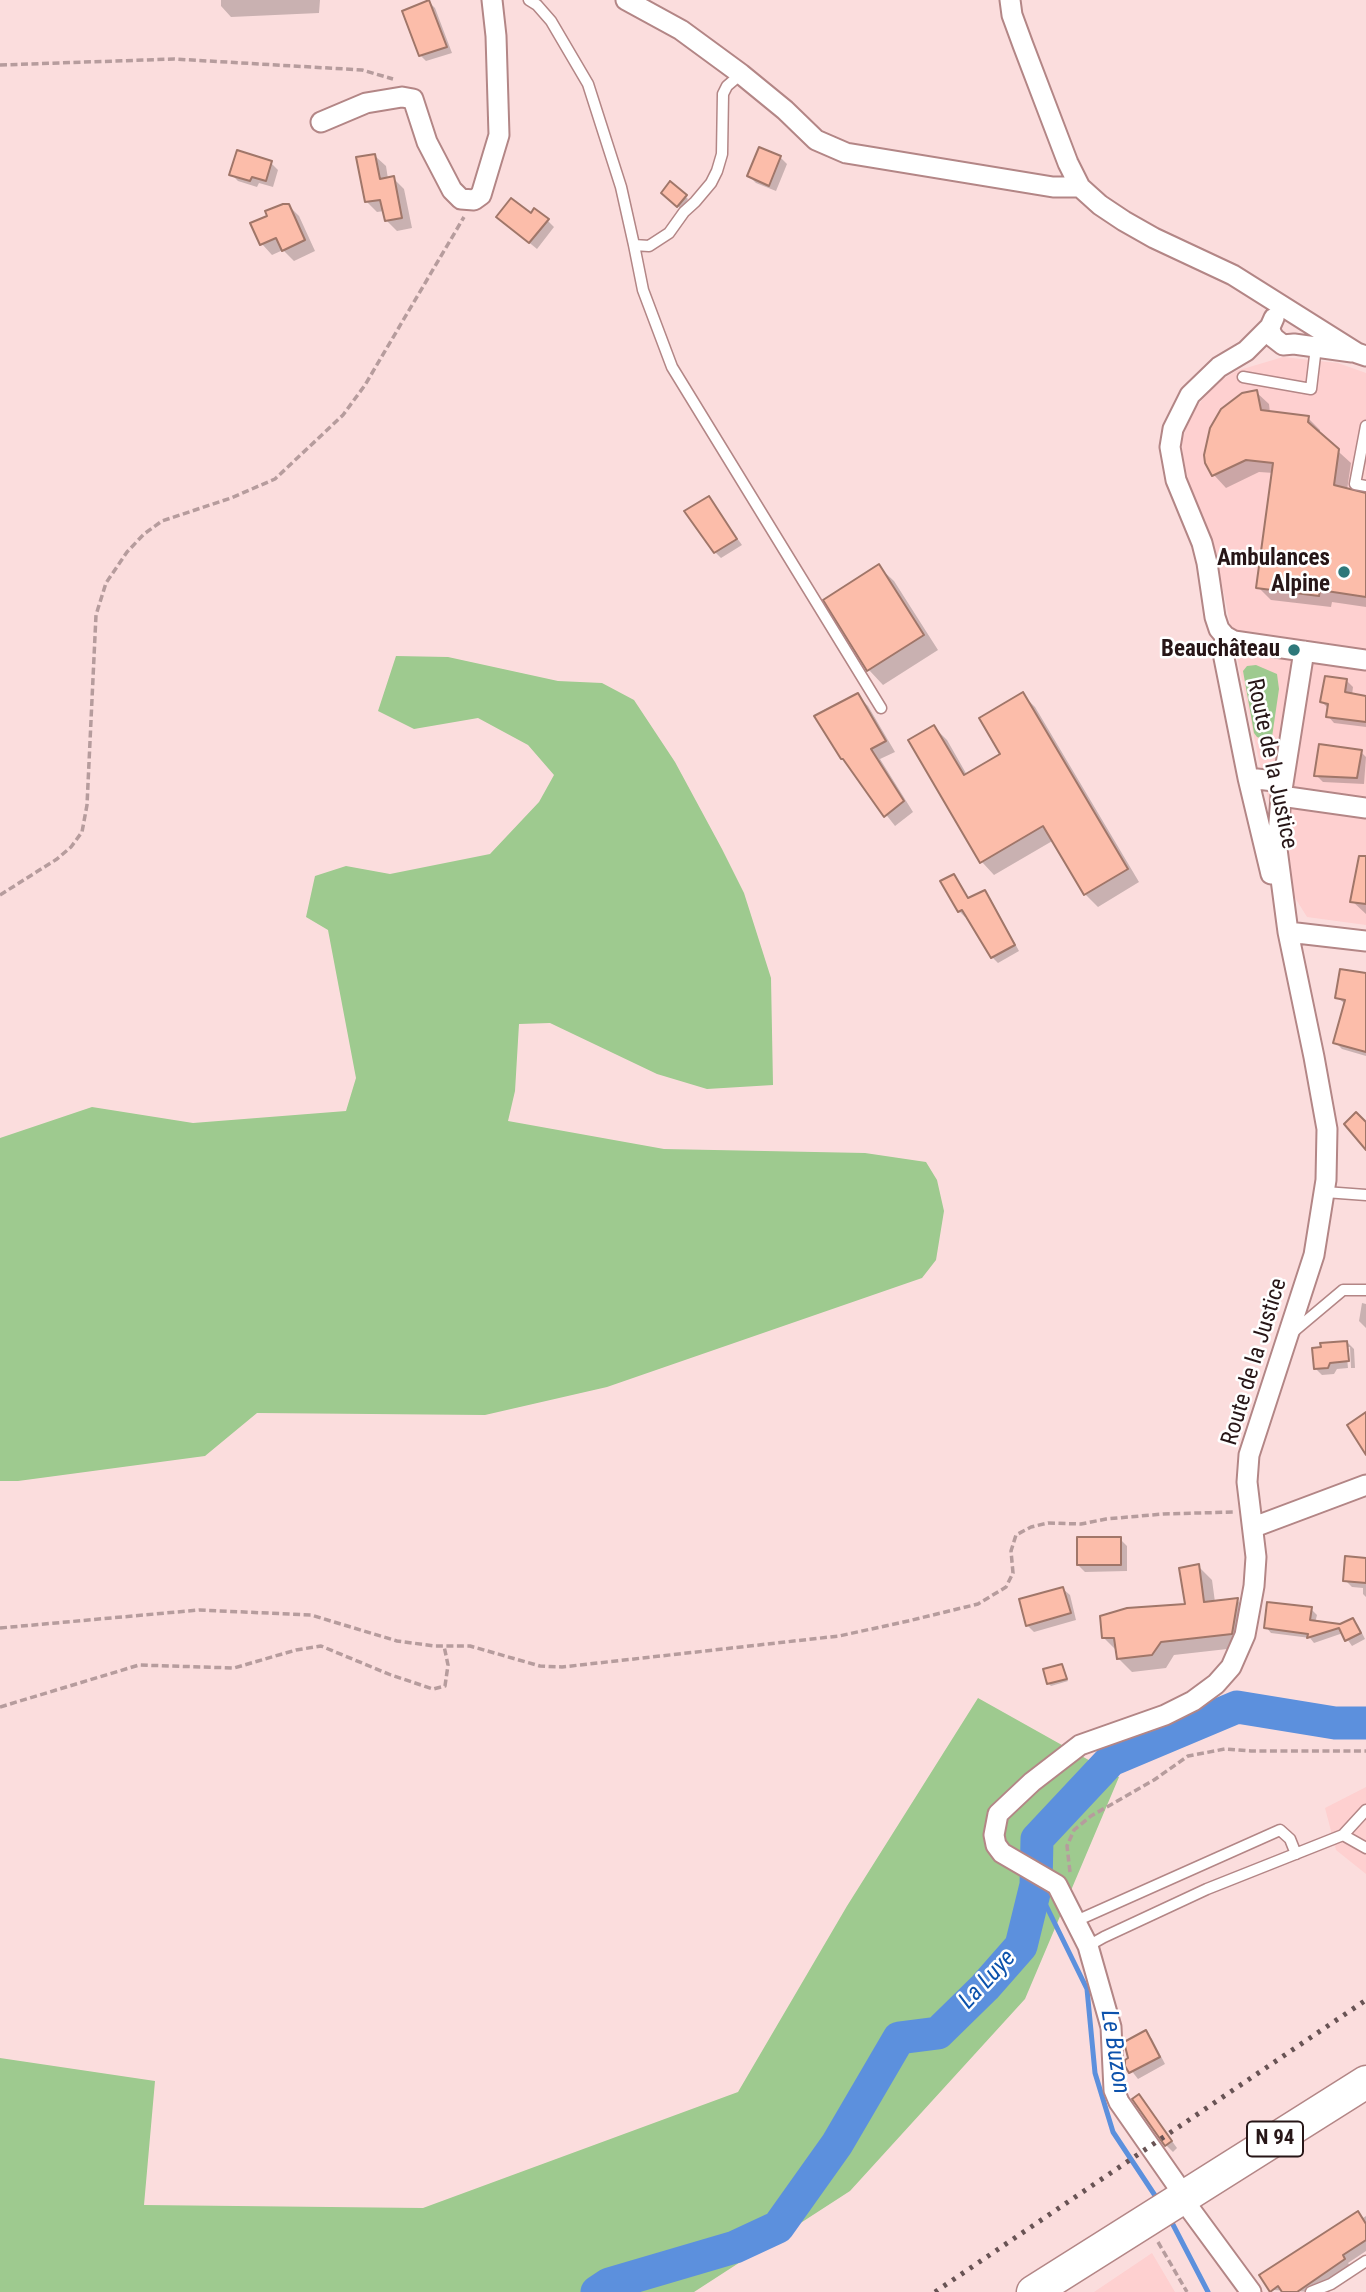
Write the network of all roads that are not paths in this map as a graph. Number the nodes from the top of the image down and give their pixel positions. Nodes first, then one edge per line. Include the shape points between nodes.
1 (492, 0) edge
2 (529, 0) edge
3 (626, 0) edge
4 (1010, 0) edge
5 (741, 74) junction
6 (321, 122) dead end
7 (1080, 187) junction
8 (634, 245) junction
9 (1255, 289) junction
10 (1295, 314) junction
11 (1278, 334) junction
12 (1315, 347) junction
13 (1362, 354) edge
14 (1243, 377) dead end
15 (1366, 426) edge
16 (1366, 486) edge
17 (1225, 636) junction
18 (1304, 651) junction
19 (1366, 660) edge
20 (881, 708) dead end
21 (1248, 778) junction
22 (1282, 789) junction
23 (1366, 808) edge
24 (1288, 932) junction
25 (1366, 941) edge
26 (1325, 1192) junction
27 (1366, 1195) edge
28 (1366, 1290) edge
29 (1290, 1334) junction
30 (1366, 1485) edge
31 (1252, 1518) junction
32 (1366, 1810) edge
33 (1343, 1835) junction
34 (1366, 1848) edge
35 (1296, 1854) junction
36 (1076, 1921) junction
37 (1088, 1946) junction
38 (1366, 2082) edge
39 (1165, 2209) junction
40 (1366, 2261) edge
41 (1033, 2292) edge
42 (1251, 2292) edge
43 (1311, 2292) edge

1 - 6 street via 499,135 481,195 474,200 461,199 452,190 427,142 413,99 366,103
2 - 8 lane via 551,21 589,84
3 - 5 street via 681,30
4 - 7 street
5 - 7 street via 816,140 846,153 1053,187
5 - 8 lane via 723,94 722,154 717,172 669,233 649,246
7 - 9 street via 1124,221
8 - 20 lane via 643,290 672,368
9 - 10 street
9 - 11 street
10 - 11 street, Route de la Justice via 1279,313
10 - 11 street via 1303,321 1302,337
10 - 13 street
11 - 12 street
11 - 17 street, Route de la Justice via 1219,367 1190,395 1170,447 1176,480 1207,563 1215,617
12 - 13 street
12 - 14 lane via 1311,389
15 - 16 lane via 1355,484
17 - 18 street
17 - 21 street, Route de la Justice via 1223,653
18 - 19 street
18 - 22 street, Route de la Justice
21 - 22 street
21 - 24 street, Route de la Justice
22 - 23 street
22 - 24 street, Route de la Justice via 1277,849
24 - 25 street
24 - 26 street, Route de la Justice via 1327,1129
26 - 27 lane
26 - 29 street, Route de la Justice via 1314,1255
28 - 29 lane via 1343,1290
29 - 31 street, Route de la Justice via 1249,1455
30 - 31 street
31 - 36 street, Route de la Justice via 1254,1587 1245,1635 1231,1667 1216,1684 1165,1715 1080,1745 998,1814 996,1845 1057,1885
32 - 33 lane
33 - 34 lane
33 - 35 lane
35 - 36 lane via 1280,1830
35 - 37 lane via 1207,1889
36 - 37 street, Route de la Justice
37 - 39 street, Route de la Justice via 1111,2027 1114,2090
38 - 39 main road, N 94
39 - 41 main road, N 94
39 - 42 street, Route de la Justice via 1190,2209
40 - 43 lane

